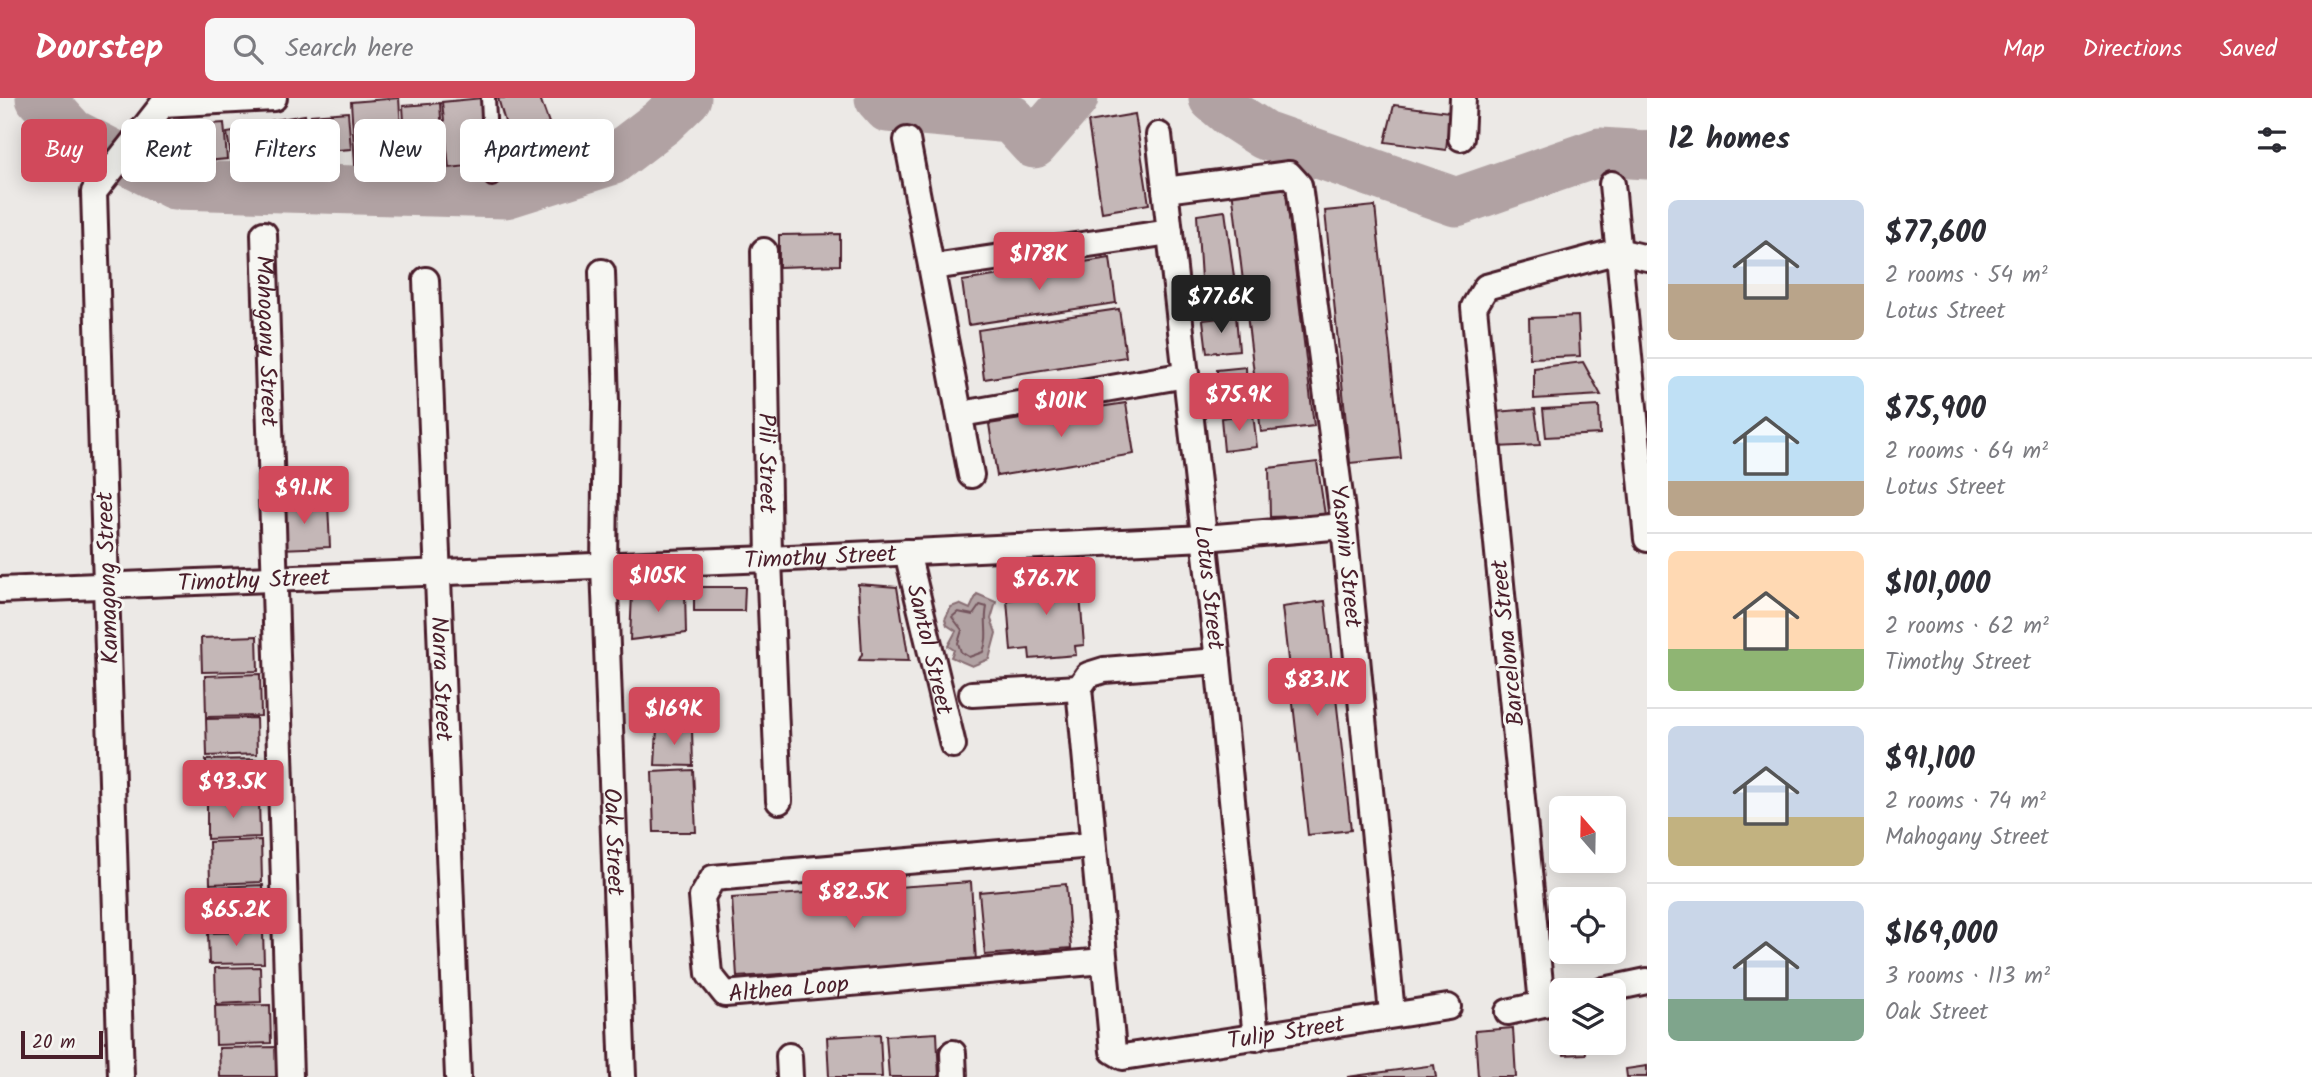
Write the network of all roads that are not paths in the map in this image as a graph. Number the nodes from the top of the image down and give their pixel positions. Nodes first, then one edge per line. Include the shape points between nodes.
1 (274, 98) edge
2 (488, 98) edge
3 (1463, 98) edge
4 (162, 101) edge
5 (489, 119) edge
6 (1159, 135) dead end
7 (1461, 138) dead end
8 (907, 141) dead end
9 (1612, 184) dead end
10 (1165, 190) junction
11 (1170, 232) junction
12 (264, 234) dead end
13 (764, 251) dead end
14 (1618, 251) junction
15 (1647, 258) edge
16 (933, 267) junction
17 (602, 272) dead end
18 (426, 280) dead end
19 (1186, 375) junction
20 (961, 414) junction
21 (971, 475) dead end
22 (1344, 526) junction
23 (1205, 538) junction
24 (1647, 539) edge
25 (907, 552) junction
26 (769, 559) junction
27 (604, 566) junction
28 (438, 573) junction
29 (276, 579) junction
30 (107, 586) junction
31 (0, 590) edge
32 (1218, 660) junction
33 (1079, 688) junction
34 (972, 694) dead end
35 (953, 746) dead end
36 (779, 801) dead end
37 (1092, 845) junction
38 (1104, 961) junction
39 (1647, 981) edge
40 (1549, 984) edge
41 (1626, 985) edge
42 (1549, 1002) edge
43 (1448, 1007) dead end
44 (1508, 1012) dead end
45 (1392, 1013) junction
46 (1256, 1038) junction
47 (121, 1077) edge
48 (290, 1077) edge
49 (458, 1077) edge
50 (623, 1077) edge

1 - 4 street
2 - 5 lane
3 - 7 street
4 - 30 street, Kamagong Street via 94,192
6 - 10 street, Lotus Street
8 - 16 street
9 - 14 street
10 - 11 street, Lotus Street
10 - 22 street, Yasmin Street via 1289,174 1299,185
11 - 16 street
11 - 19 street, Lotus Street
12 - 29 street, Mahogany Street
13 - 26 street, Pili Street
14 - 15 street
14 - 24 street
14 - 40 street, Barcelona Street via 1486,286 1474,307
16 - 20 street
17 - 27 street, Oak Street
18 - 28 street, Narra Street
19 - 20 street
19 - 23 street, Lotus Street
20 - 21 street
22 - 23 street, Timothy Street
22 - 45 street, Yasmin Street
23 - 25 street, Timothy Street
23 - 32 street, Lotus Street
25 - 26 street, Timothy Street
25 - 35 street, Santol Street
26 - 27 street, Timothy Street
26 - 36 street, Pili Street
27 - 28 street, Timothy Street
27 - 50 street, Oak Street
28 - 29 street, Timothy Street
28 - 49 street, Narra Street
29 - 30 street, Timothy Street
29 - 48 street, Mahogany Street
30 - 31 street, Timothy Street
30 - 47 street, Kamagong Street
32 - 33 street via 1104,670 1088,675
32 - 46 street, Lotus Street
33 - 34 street
33 - 37 street
37 - 38 street
37 - 38 street, Althea Loop via 713,877 702,897 709,974 725,994
38 - 46 street, Tulip Street via 1113,1051 1123,1057
39 - 41 street
42 - 44 street
43 - 45 street, Tulip Street
45 - 46 street, Tulip Street

